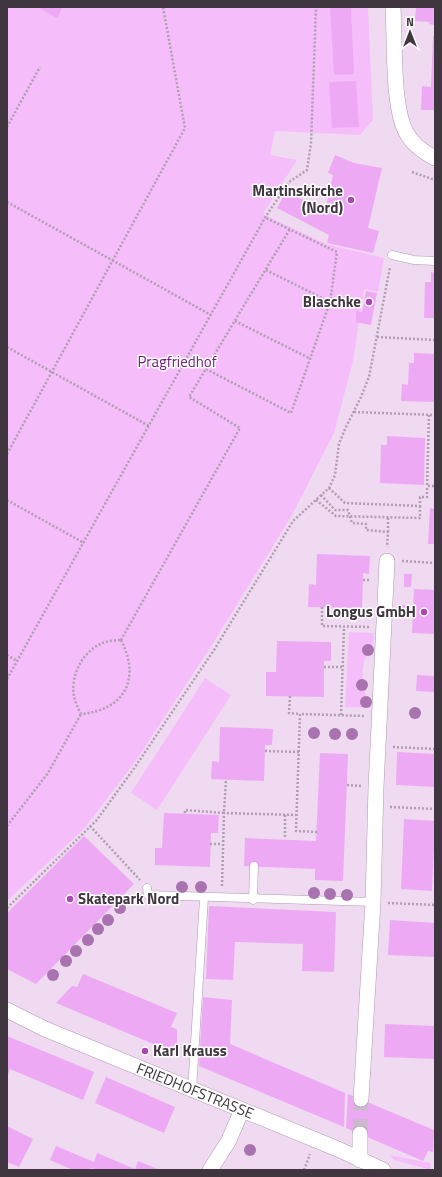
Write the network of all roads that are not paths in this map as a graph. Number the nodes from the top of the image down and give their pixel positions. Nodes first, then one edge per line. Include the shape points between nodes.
1 (393, 7) edge
2 (435, 158) edge
3 (392, 255) road end
4 (435, 261) edge
5 (387, 561) road end
6 (254, 866) dead end
7 (147, 888) road end
8 (204, 898) junction
9 (253, 900) junction
10 (373, 902) junction
11 (7, 1010) edge
12 (192, 1090) junction
13 (361, 1099) tunnel mouth
14 (242, 1110) junction
15 (360, 1134) tunnel mouth
16 (360, 1160) junction
17 (210, 1170) edge
18 (383, 1170) edge

1 - 2 street via 400,116 405,131 417,147
3 - 4 lane
5 - 10 street
6 - 9 lane
7 - 8 lane via 148,895
8 - 9 lane
8 - 12 lane
9 - 10 lane
10 - 13 street
11 - 12 street, FRIEDHOFSTRASSE via 45,1029
12 - 14 street, FRIEDHOFSTRASSE
14 - 16 street, FRIEDHOFSTRASSE
14 - 17 street via 228,1142
15 - 16 street
16 - 18 street, FRIEDHOFSTRASSE

